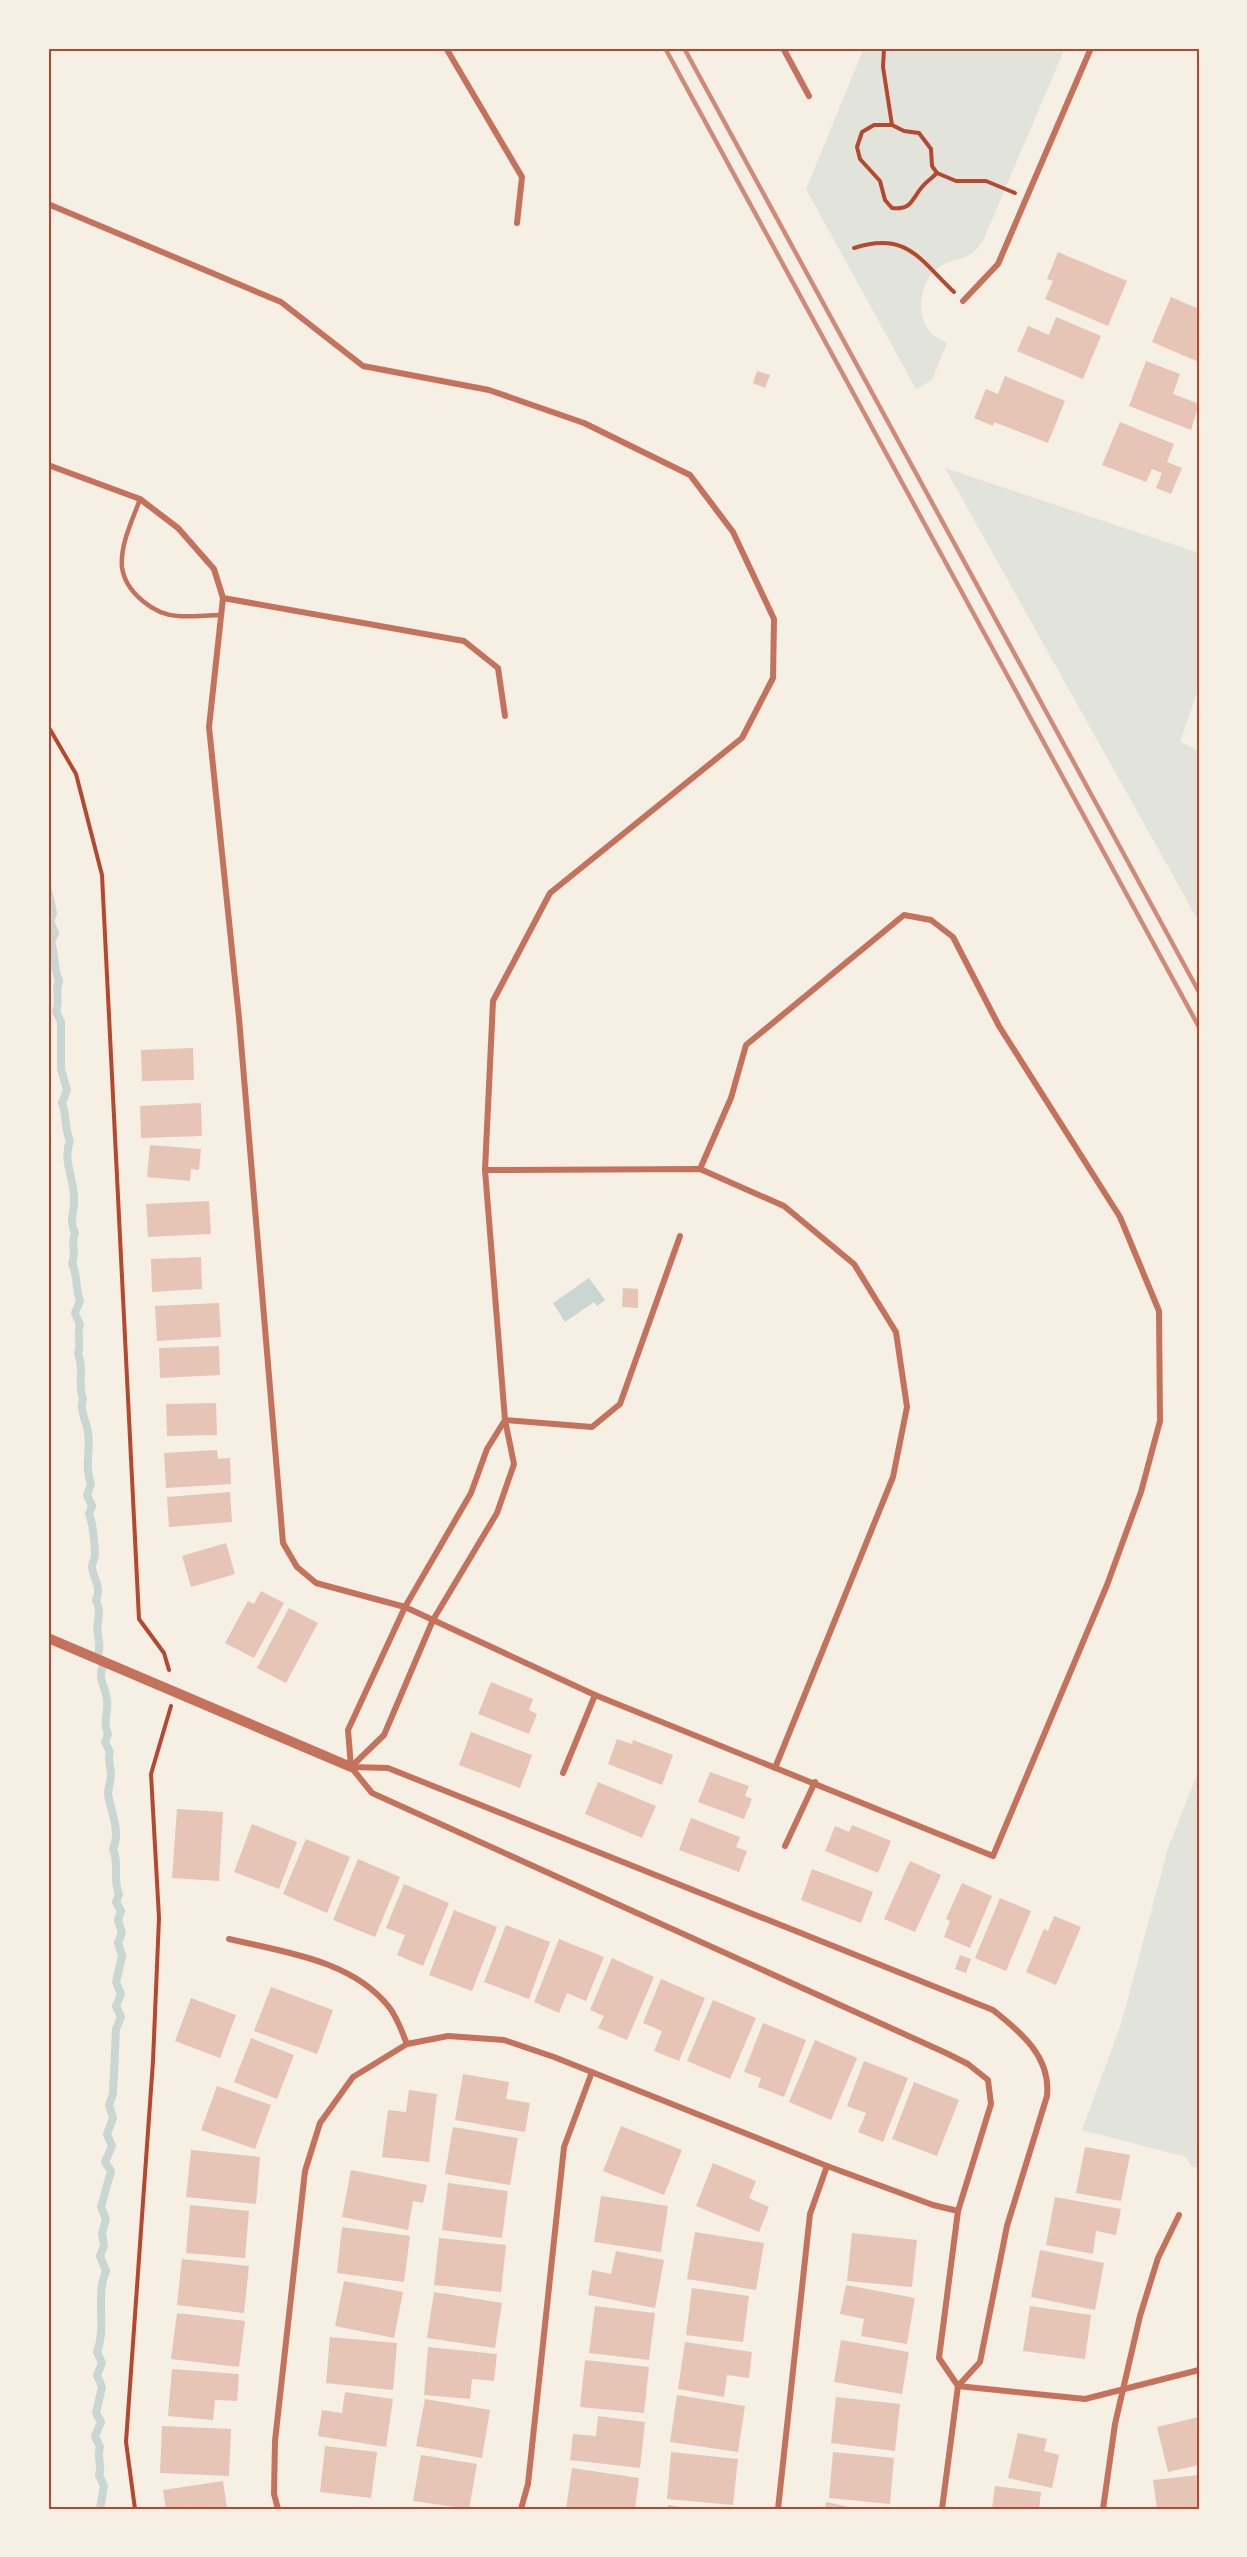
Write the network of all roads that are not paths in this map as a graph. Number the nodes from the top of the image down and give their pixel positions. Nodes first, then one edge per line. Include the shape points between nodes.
1 (446, 48) edge
2 (783, 48) edge
3 (1091, 48) edge
4 (808, 96) dead end
5 (48, 204) edge
6 (517, 222) dead end
7 (963, 301) road end
8 (48, 465) edge
9 (140, 498) junction
10 (223, 598) junction
11 (221, 615) junction
12 (505, 716) dead end
13 (485, 1170) junction
14 (700, 1170) junction
15 (680, 1236) dead end
16 (505, 1420) junction
17 (405, 1607) junction
18 (433, 1620) junction
19 (48, 1638) edge
20 (595, 1695) junction
21 (351, 1767) junction
22 (775, 1768) junction
23 (563, 1773) dead end
24 (815, 1782) junction
25 (785, 1846) dead end
26 (229, 1939) dead end
27 (407, 2044) junction
28 (592, 2072) junction
29 (827, 2166) junction
30 (958, 2211) junction
31 (1179, 2215) dead end
32 (1199, 2370) edge
33 (958, 2386) junction
34 (1124, 2388) junction
35 (278, 2509) edge
36 (521, 2509) edge
37 (778, 2509) edge
38 (942, 2509) edge
39 (1103, 2509) edge

1 - 6 street via 522,177
2 - 4 street
3 - 7 street via 998,264
5 - 13 street via 281,302 363,366 489,390 584,423 690,475 733,532 774,619 773,678 742,738 550,893 493,1001
8 - 9 street
9 - 10 street via 178,528 214,569
9 - 11 lane via 122,567 128,584 143,602 176,616
10 - 11 street
10 - 12 street via 464,641 498,668
11 - 17 street via 208,727 239,1018 283,1543 297,1567 316,1583
13 - 14 street
13 - 16 street
14 - 22 street via 784,1206 854,1264 896,1332 907,1407 893,1477
14 - 24 street via 731,1098 746,1045 904,915 931,920 953,937 999,1026 1120,1217 1159,1311 1160,1421 1141,1492 1107,1585 993,1856
15 - 16 street via 620,1404 592,1426
16 - 17 street via 487,1449 471,1493
16 - 18 street via 514,1464 497,1514
17 - 18 street
17 - 21 street via 348,1730
18 - 20 street
18 - 21 street via 384,1735
19 - 21 street
20 - 22 street
20 - 23 street
21 - 30 street via 372,1793 968,2064 988,2080 991,2104
21 - 33 street via 388,1768 993,2010 1017,2029 1042,2060 1048,2079 1047,2096 1007,2226 980,2362
22 - 24 street
24 - 25 street
26 - 27 street via 308,1957 373,1989 391,2009
27 - 28 street via 448,2036 504,2040
27 - 35 street via 354,2077 320,2123 305,2171 275,2441 274,2494
28 - 29 street
28 - 36 street via 564,2147 528,2484
29 - 30 street
29 - 37 street via 810,2214
30 - 33 street via 939,2358
31 - 34 street via 1158,2258
32 - 34 street
33 - 34 street via 1085,2399
33 - 38 street
34 - 39 street

